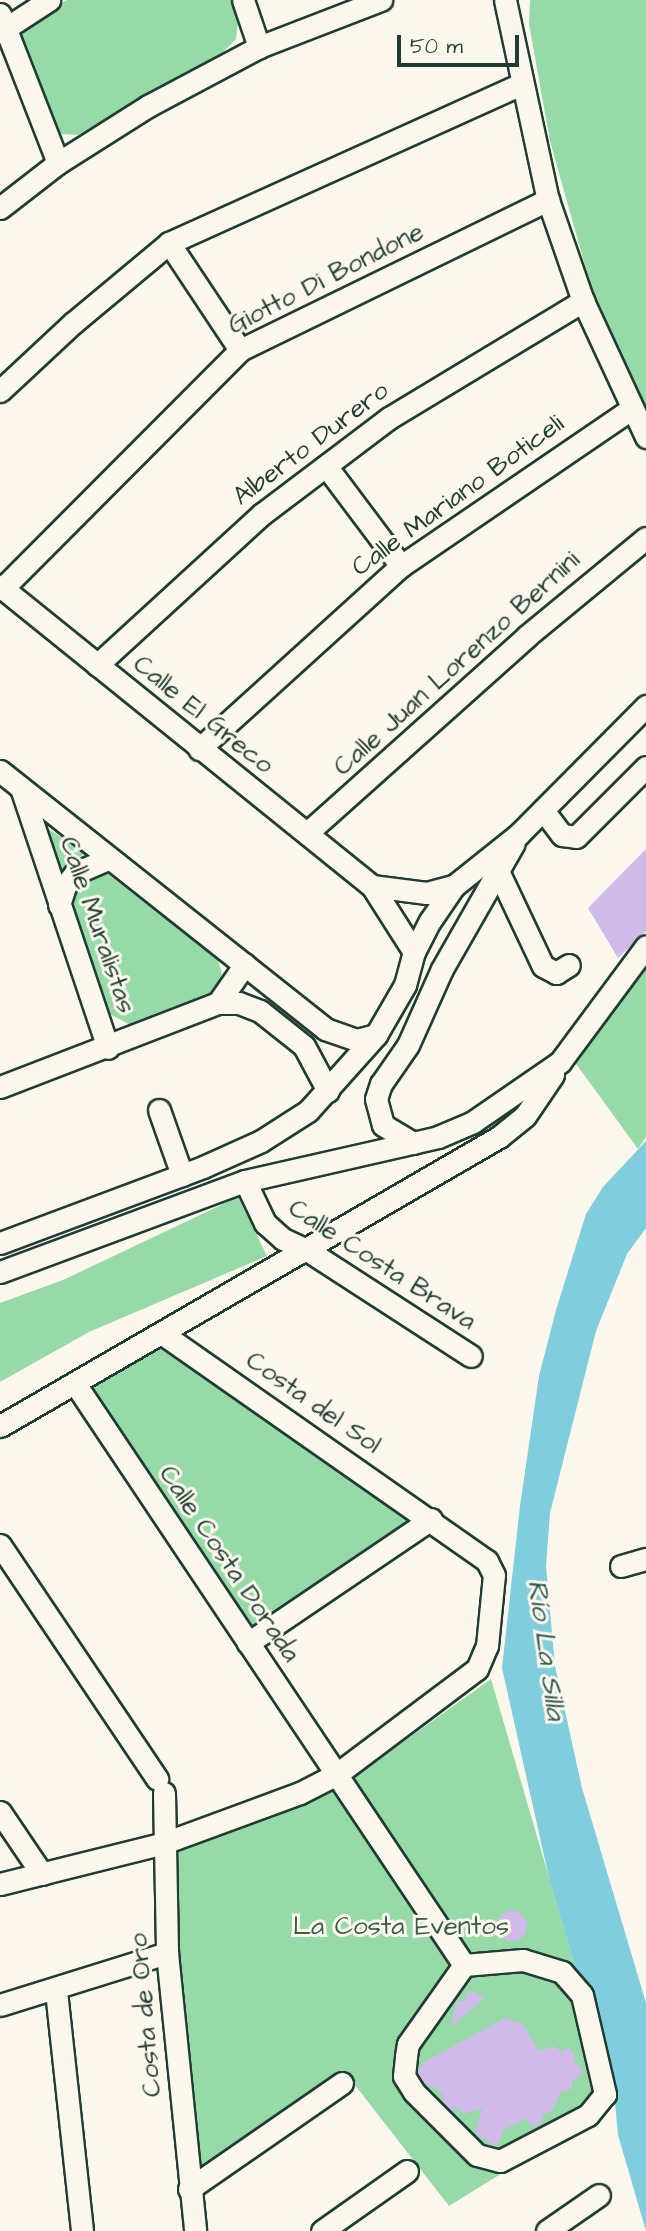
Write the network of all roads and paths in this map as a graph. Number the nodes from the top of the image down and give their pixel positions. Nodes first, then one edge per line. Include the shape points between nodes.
1 (49, 0) edge
2 (243, 0) edge
3 (381, 0) edge
4 (504, 3) edge
5 (2, 25) edge
6 (259, 47) junction
7 (521, 84) junction
8 (58, 163) junction
9 (548, 200) junction
10 (0, 208) edge
11 (169, 243) junction
12 (583, 301) junction
13 (240, 350) junction
14 (0, 391) edge
15 (631, 409) junction
16 (646, 437) edge
17 (326, 466) junction
18 (646, 538) edge
19 (401, 566) junction
20 (2, 587) edge
21 (97, 665) junction
22 (645, 710) edge
23 (198, 748) junction
24 (646, 767) edge
25 (0, 771) edge
26 (21, 788) junction
27 (543, 810) junction
28 (307, 833) junction
29 (518, 835) junction
30 (108, 859) junction
31 (498, 872) junction
32 (372, 886) junction
33 (454, 886) junction
34 (60, 905) junction
35 (646, 946) edge
36 (414, 952) junction
37 (245, 964) junction
38 (569, 965) dead end
39 (405, 985) junction
40 (218, 1003) junction
41 (376, 1035) junction
42 (108, 1048) junction
43 (560, 1062) junction
44 (397, 1065) junction
45 (0, 1087) edge
46 (328, 1091) junction
47 (159, 1110) dead end
48 (413, 1143) junction
49 (182, 1175) junction
50 (245, 1181) junction
51 (0, 1243) edge
52 (307, 1250) junction
53 (0, 1272) edge
54 (163, 1334) junction
55 (471, 1356) dead end
56 (76, 1385) junction
57 (0, 1426) edge
58 (431, 1518) junction
59 (0, 1545) edge
60 (646, 1559) edge
61 (621, 1566) dead end
62 (248, 1643) junction
63 (337, 1774) junction
64 (0, 1812) edge
65 (164, 1843) junction
66 (42, 1874) junction
67 (0, 1884) edge
68 (167, 1953) junction
69 (464, 1965) junction
70 (56, 1991) junction
71 (0, 2005) edge
72 (342, 2083) dead end
73 (407, 2171) dead end
74 (189, 2189) junction
75 (599, 2195) dead end
76 (82, 2231) edge
77 (195, 2231) edge
78 (322, 2231) edge
79 (547, 2231) edge

1 - 5 street
2 - 6 street
3 - 6 street
4 - 7 street
5 - 8 street
6 - 8 street via 148,106
7 - 9 street
7 - 11 street
8 - 10 street
9 - 12 street
9 - 13 street, Giotto Di Bondone
11 - 13 street
11 - 14 street
12 - 15 street
12 - 17 street, Alberto Durero via 401,410
13 - 20 street, Giotto Di Bondone
15 - 16 street
15 - 19 street, Calle Mariano Boticeli
17 - 19 street
17 - 21 street, Alberto Durero via 262,514
18 - 28 street, Calle Juan Lorenzo Bernini via 527,636
19 - 23 street, Calle Mariano Boticeli
20 - 21 street, Calle El Greco
21 - 23 street, Calle El Greco
22 - 27 street
23 - 28 street, Calle El Greco
24 - 27 street via 576,837 562,835
25 - 26 street, Calle Muralistas
26 - 30 street, Calle Muralistas
26 - 34 street, Calle Muralistas
27 - 29 street
28 - 32 street, Calle El Greco
29 - 31 street
29 - 33 street
30 - 34 street via 75,873 65,886
30 - 37 street, Calle Muralistas
31 - 38 street via 543,966 556,973
31 - 44 street via 442,969
32 - 33 street via 427,893
32 - 36 street, Calle El Greco
33 - 36 street
34 - 42 street, Calle Muralistas
35 - 43 street
36 - 39 street
37 - 40 street
37 - 41 street, Calle Muralistas via 339,1037 357,1040
39 - 41 street
39 - 44 street via 408,1016
40 - 42 street, Calle Muralistas
40 - 46 street via 239,1003 260,1011 304,1046
41 - 46 street
42 - 45 street
43 - 48 street via 473,1122
43 - 52 street via 537,1100 499,1137
44 - 48 street via 381,1084 376,1098 378,1115 383,1125
46 - 49 street via 308,1111 261,1141
47 - 49 street
48 - 50 street
49 - 51 street
50 - 52 street, Calle Costa Brava via 265,1223 283,1239
50 - 53 street
52 - 54 street
52 - 55 street, Calle Costa Brava
54 - 56 street
54 - 58 street, Costa del Sol
56 - 57 street
56 - 62 street, Calle Costa Dorada
58 - 62 street
58 - 63 street, Costa del Sol via 493,1566 482,1659 477,1669
59 - 65 street, Costa de Oro via 161,1786
60 - 61 street
62 - 63 street, Calle Costa Dorada
63 - 65 street via 300,1793
63 - 69 street, Calle Costa Dorada
64 - 66 street
65 - 66 street
65 - 68 street, Costa de Oro
66 - 67 street
68 - 70 street
68 - 74 street, Costa de Oro
69 - 69 street via 408,2044 404,2076 414,2092 477,2154 508,2160 588,2115 605,2094 582,1995 562,1972 523,1960
70 - 71 street
70 - 76 street
72 - 74 street
73 - 78 street
74 - 77 street, Costa de Oro
75 - 79 street

